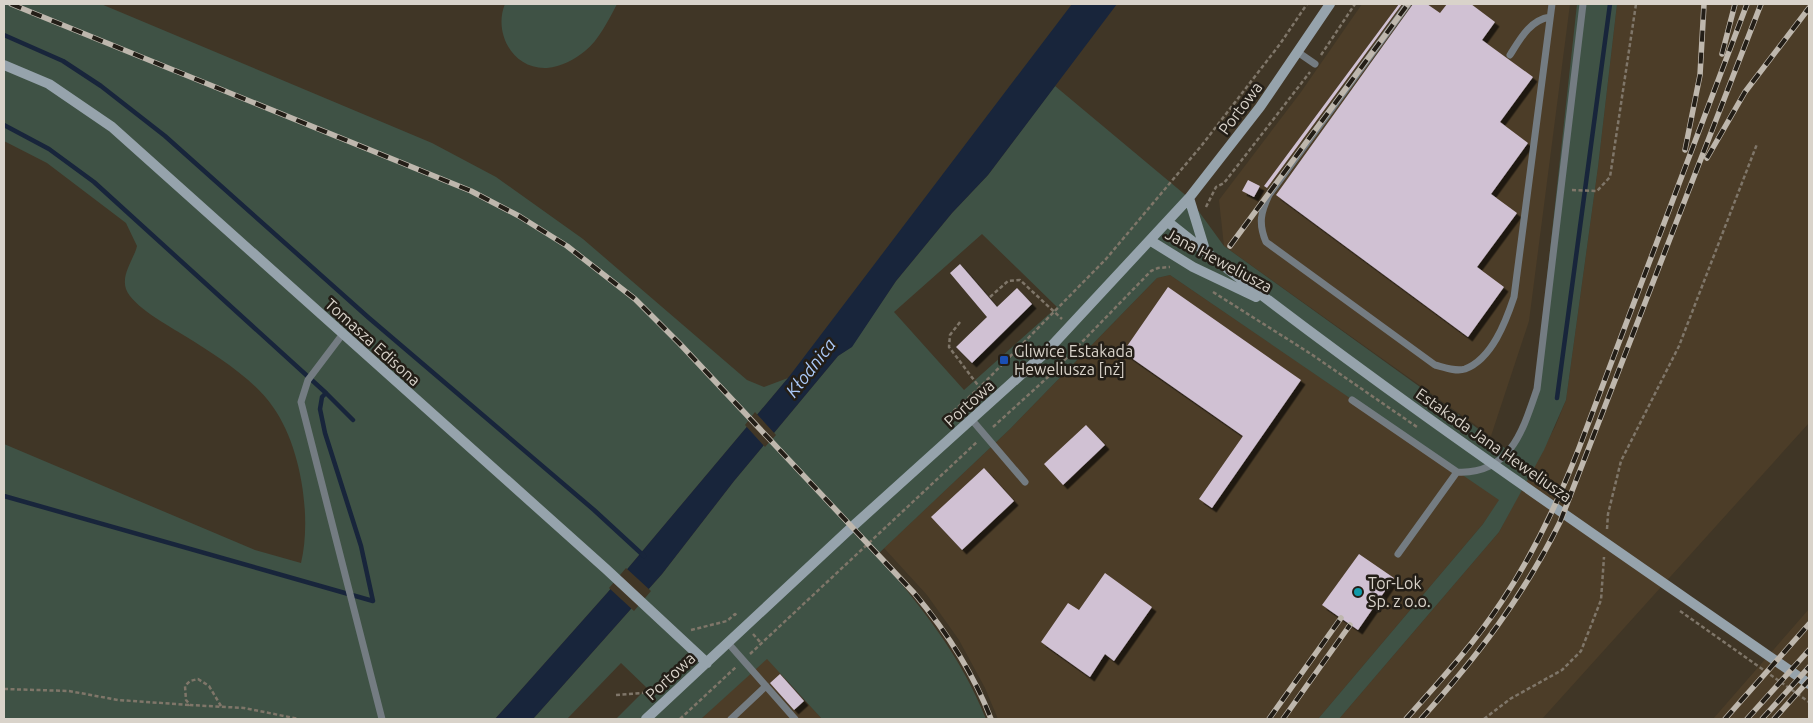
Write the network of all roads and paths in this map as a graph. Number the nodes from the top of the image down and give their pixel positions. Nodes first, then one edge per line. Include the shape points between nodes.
1 (1307, 4) edge
2 (1330, 4) edge
3 (1355, 4) edge
4 (1408, 4) edge
5 (1552, 4) edge
6 (1583, 4) edge
7 (1636, 4) edge
8 (1550, 18) junction
9 (1299, 53) junction
10 (1510, 55) dead end
11 (1315, 64) junction
12 (4, 65) edge
13 (1757, 144) dead end
14 (1560, 189) junction
15 (1189, 198) junction
16 (1205, 208) dead end
17 (1168, 222) junction
18 (1151, 241) junction
19 (1205, 250) junction
20 (1174, 268) dead end
21 (1213, 292) dead end
22 (990, 297) dead end
23 (1273, 305) junction
24 (1055, 312) junction
25 (960, 322) dead end
26 (1070, 327) junction
27 (342, 335) junction
28 (979, 388) junction
29 (1352, 400) dead end
30 (992, 403) junction
31 (972, 420) junction
32 (1425, 432) dead end
33 (956, 434) junction
34 (984, 435) junction
35 (1457, 472) junction
36 (1025, 482) dead end
37 (1606, 533) dead end
38 (1605, 552) dead end
39 (1398, 554) dead end
40 (735, 614) dead end
41 (684, 624) dead end
42 (728, 643) junction
43 (744, 660) junction
44 (707, 663) junction
45 (1809, 684) edge
46 (766, 686) junction
47 (4, 690) edge
48 (654, 692) dead end
49 (616, 696) dead end
50 (190, 704) junction
51 (222, 706) junction
52 (300, 719) edge
53 (382, 719) edge
54 (646, 719) edge
55 (680, 719) edge
56 (731, 719) edge
57 (795, 719) edge
58 (1484, 719) edge

1 - 24 path via 1202,145 1106,259
2 - 9 street, Portowa
3 - 11 path
4 - 8 lane via 1269,194 1260,213 1260,228 1266,242 1434,365 1449,369 1464,370 1480,360 1506,321 1514,296
5 - 8 lane
6 - 14 lane
7 - 14 path via 1610,177 1597,191
8 - 10 lane via 1543,18 1532,25
9 - 11 lane
9 - 15 street, Portowa
11 - 16 path via 1224,184 1216,187
12 - 27 street, Tomasza Edisona via 49,84 112,128
13 - 37 path via 1679,346 1621,461
14 - 35 lane via 1537,390 1522,433 1514,448 1491,466
15 - 17 street, Portowa
15 - 19 street, Jana Heweliusza
17 - 18 street, Portowa
17 - 19 street, Estakada Jana Heweliusza
18 - 23 street, Jana Heweliusza
18 - 26 street, Portowa
19 - 23 street, Estakada Jana Heweliusza
20 - 34 path via 1151,271 1048,377
21 - 32 path
22 - 24 path via 1015,279 1028,286
23 - 45 street, Estakada Jana Heweliusza
24 - 26 path
24 - 28 path
25 - 28 path via 950,335 949,347
26 - 30 street, Portowa
27 - 44 street, Tomasza Edisona
27 - 53 lane via 308,380 301,402
28 - 30 path
28 - 33 path via 948,416
29 - 35 lane
30 - 31 street, Portowa
31 - 33 street, Portowa
31 - 34 lane
33 - 42 street, Portowa
34 - 36 lane
34 - 43 path
35 - 39 lane
38 - 58 path via 1601,600 1581,651 1562,670 1510,699
40 - 41 path via 728,621 691,630
42 - 43 lane
42 - 44 street, Portowa
43 - 46 lane
43 - 55 path
44 - 54 street, Portowa
46 - 56 lane
46 - 57 lane
47 - 50 path via 68,691 118,700
48 - 49 path
50 - 51 path
50 - 51 path via 186,700 185,686 198,679 209,686
51 - 52 path

